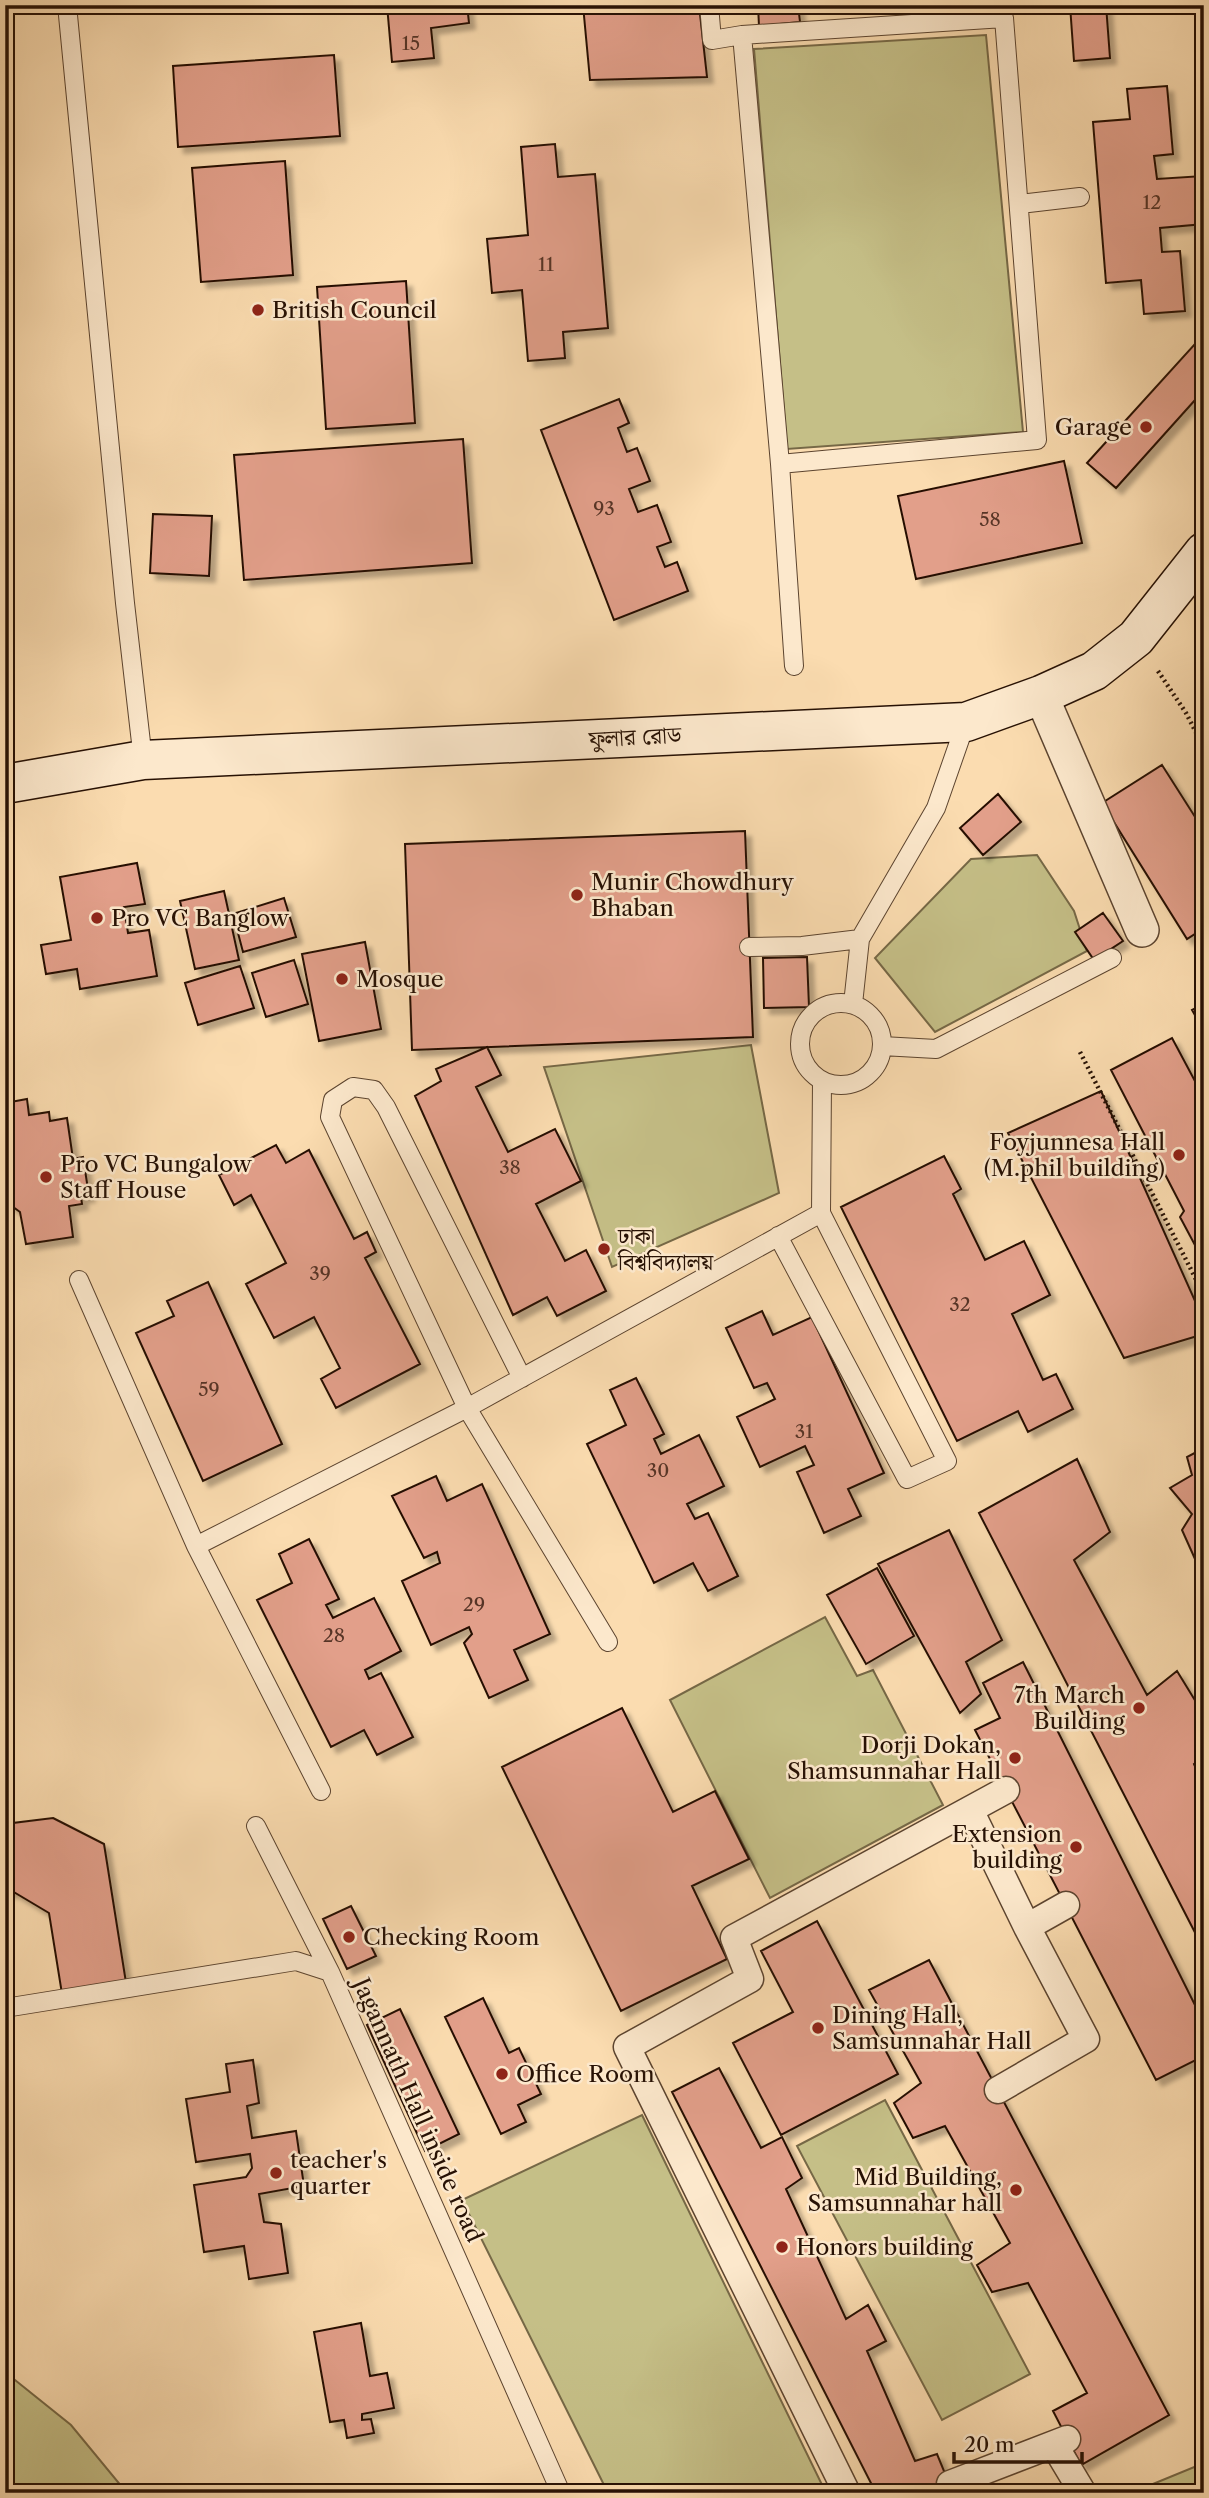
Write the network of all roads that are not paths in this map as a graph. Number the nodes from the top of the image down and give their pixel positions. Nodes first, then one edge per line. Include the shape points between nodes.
1 (67, 5) edge
2 (709, 5) edge
3 (930, 14) edge
4 (743, 35) junction
5 (1080, 197) dead end
6 (1020, 204) junction
7 (780, 464) junction
8 (1204, 552) edge
9 (794, 666) dead end
10 (1041, 695) junction
11 (966, 722) junction
12 (143, 760) junction
13 (5, 784) edge
14 (1142, 930) dead end
15 (860, 939) junction
16 (749, 947) dead end
17 (1112, 958) dead end
18 (853, 1004) junction
19 (882, 1046) junction
20 (822, 1081) junction
21 (821, 1213) junction
22 (778, 1236) junction
23 (79, 1280) dead end
24 (522, 1378) junction
25 (467, 1408) junction
26 (196, 1546) junction
27 (608, 1642) dead end
28 (1006, 1790) dead end
29 (321, 1791) dead end
30 (970, 1810) junction
31 (257, 1826) dead end
32 (1066, 1905) dead end
33 (1027, 1927) junction
34 (330, 1972) junction
35 (5, 2008) edge
36 (998, 2090) dead end
37 (950, 2484) dead end
38 (561, 2493) edge
39 (847, 2493) edge
40 (1083, 2493) edge

1 - 12 lane
2 - 4 lane via 712,40
3 - 4 lane
3 - 6 lane via 1004,18
4 - 7 lane
5 - 6 lane
6 - 7 lane via 1037,440
7 - 9 lane
8 - 10 main road, ফুলার রোড via 1136,638 1094,671
10 - 11 main road, ফুলার রোড
10 - 14 street
11 - 12 main road, ফুলার রোড
11 - 15 lane via 936,808
12 - 13 main road, ফুলার রোড
15 - 16 lane
15 - 18 lane
17 - 19 lane via 936,1049
18 - 19 lane via 874,1020
18 - 20 lane via 840,1002 814,1011 800,1034 803,1062
19 - 20 lane via 873,1071 862,1080 835,1086
20 - 21 lane
21 - 22 lane
21 - 22 lane via 947,1461 907,1479
22 - 24 lane
23 - 26 lane
24 - 25 lane
24 - 25 lane via 386,1107 374,1090 353,1087 333,1100 330,1117
25 - 26 lane
25 - 27 lane
26 - 29 lane
28 - 30 street
30 - 33 street
30 - 39 street via 734,1938 750,1979 627,2047
31 - 34 lane
32 - 33 street
33 - 36 street via 1086,2039
34 - 35 lane, Jagannath Hall inside road via 296,1961
34 - 38 lane, Jagannath Hall inside road
37 - 40 street via 1067,2439 1056,2448

